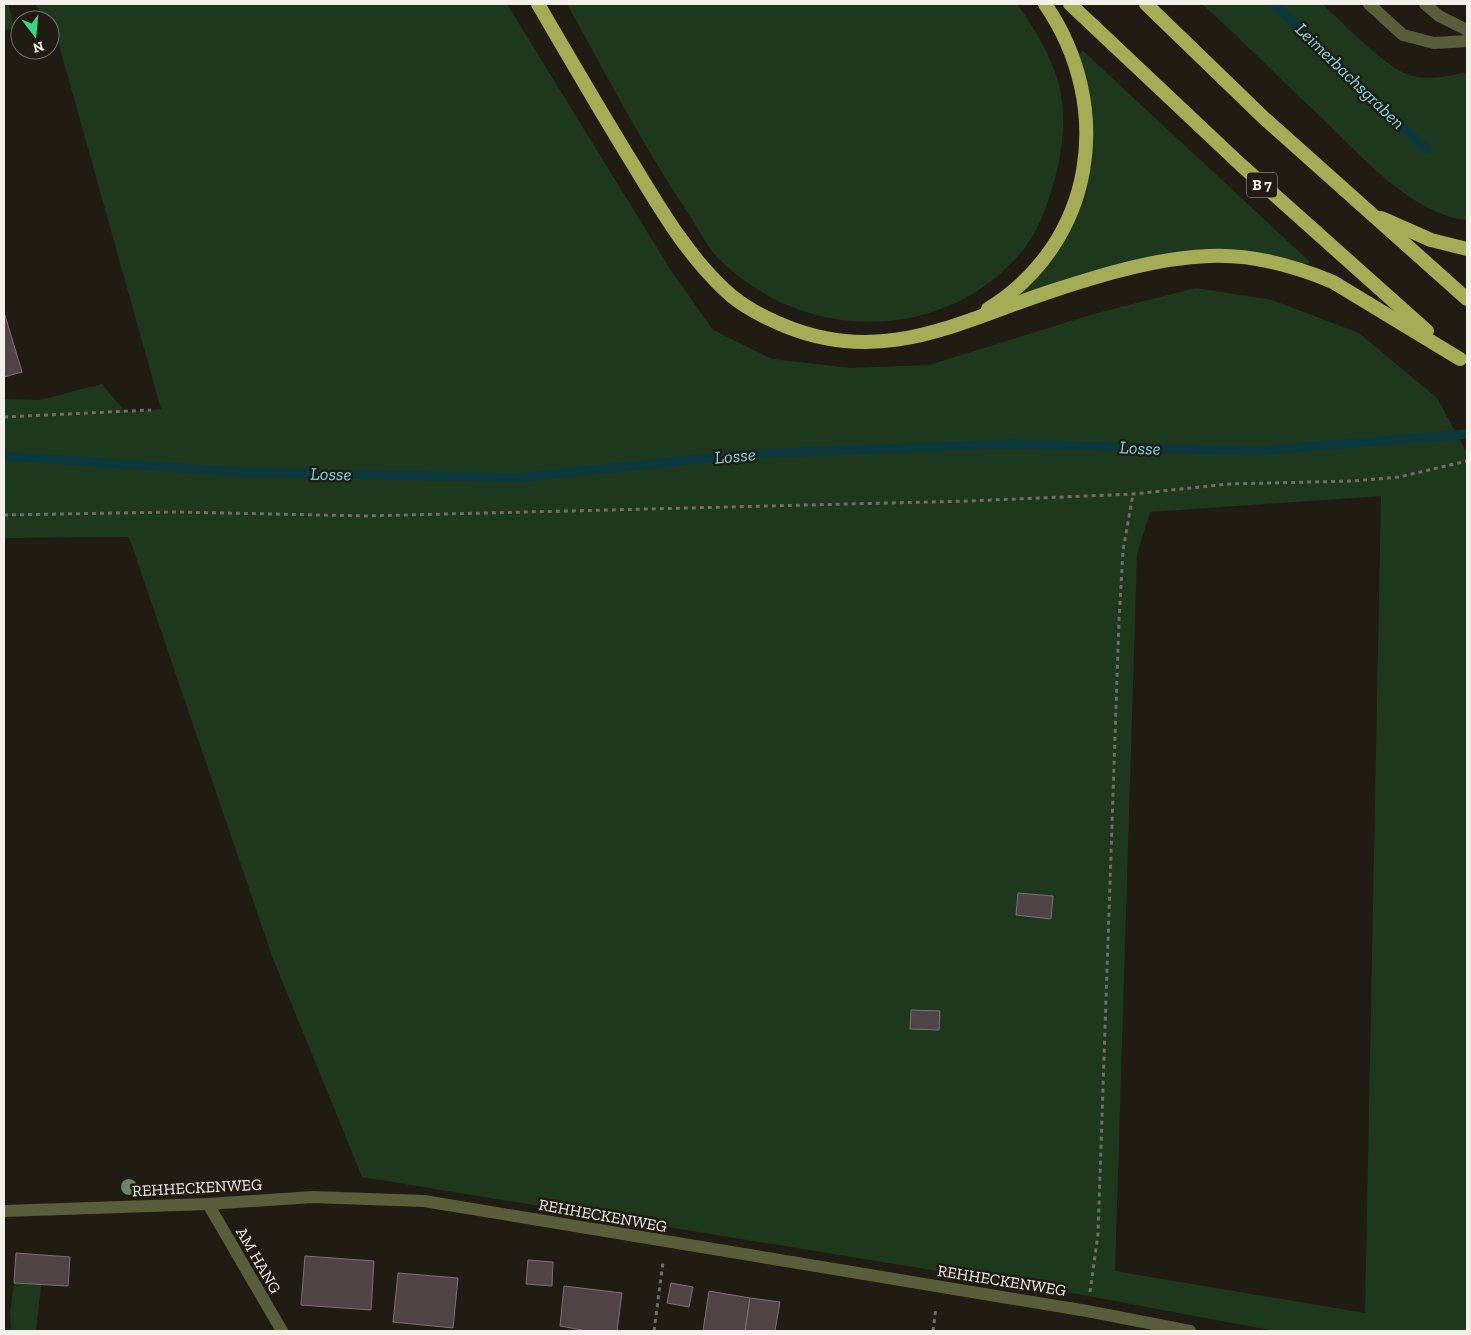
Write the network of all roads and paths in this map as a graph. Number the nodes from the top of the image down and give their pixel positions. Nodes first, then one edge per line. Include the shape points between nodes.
1 (538, 4) edge
2 (1045, 4) edge
3 (1070, 4) edge
4 (1146, 4) edge
5 (1369, 4) edge
6 (1426, 4) edge
7 (1467, 30) edge
8 (1467, 41) edge
9 (1368, 213) junction
10 (1467, 249) edge
11 (1467, 298) edge
12 (962, 323) junction
13 (1464, 362) edge
14 (151, 410) dead end
15 (4, 417) edge
16 (1467, 461) edge
17 (1133, 494) junction
18 (4, 515) edge
19 (208, 1204) junction
20 (4, 1211) edge
21 (664, 1260) dead end
22 (936, 1310) dead end
23 (1087, 1310) junction
24 (282, 1331) edge
25 (654, 1331) edge
26 (933, 1331) edge
27 (1190, 1331) edge

1 - 12 highway via 666,216 705,268 739,302 793,329 836,340 906,340
2 - 12 highway via 1065,38 1084,94 1087,140 1080,182 1062,230 1043,260 1012,293
3 - 13 highway, B 7 via 1241,165
4 - 9 highway
5 - 8 street via 1403,35 1434,42
6 - 7 street via 1438,16
9 - 10 highway via 1431,240
9 - 11 highway
12 - 13 highway via 1054,290 1132,268 1191,257 1231,256 1272,263 1333,282
14 - 15 path
16 - 17 path via 1399,477 1229,484
17 - 18 path via 366,516 174,512
17 - 23 path via 1123,551 1119,610 1098,1234
19 - 20 street, REHHECKENWEG
19 - 23 street, REHHECKENWEG via 312,1197 424,1201
19 - 24 street, AM HANG
21 - 25 path
22 - 26 path
23 - 27 street, REHHECKENWEG

